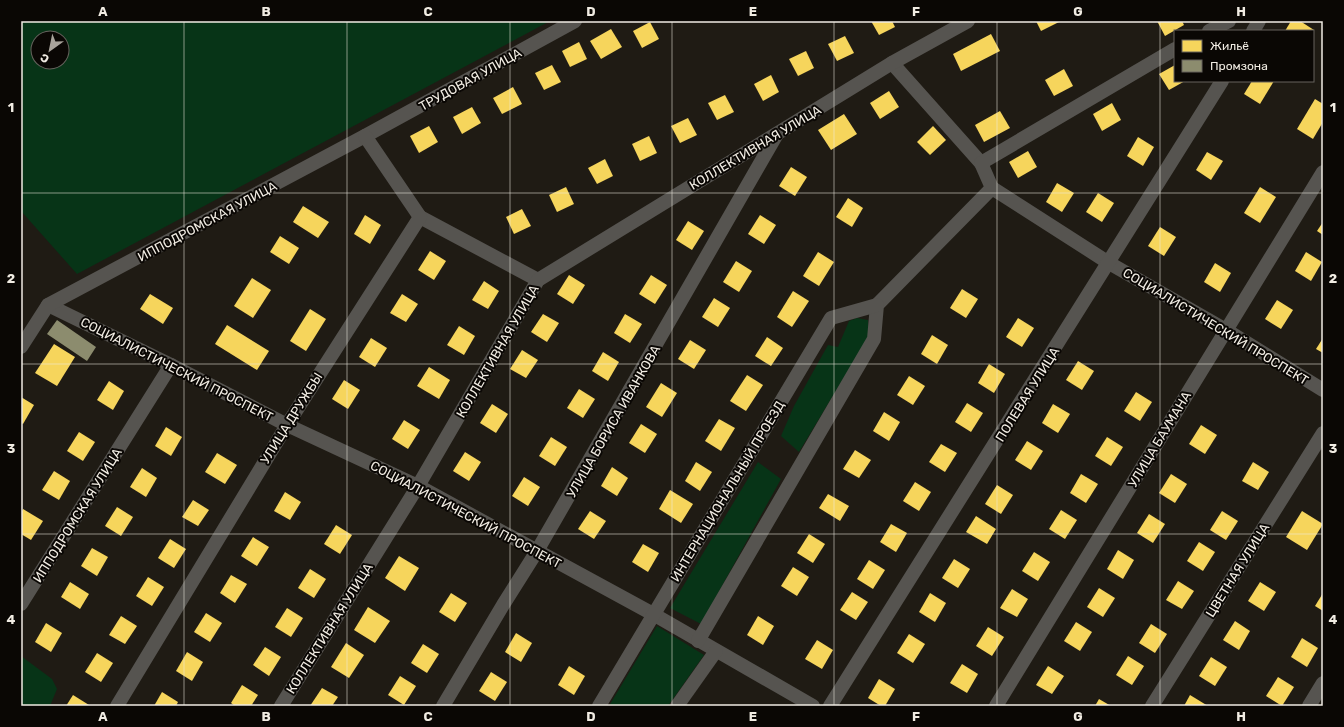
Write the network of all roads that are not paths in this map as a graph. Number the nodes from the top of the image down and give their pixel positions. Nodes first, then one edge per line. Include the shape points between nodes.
1 (575, 21) edge
2 (968, 21) edge
3 (1229, 21) edge
4 (1259, 21) edge
5 (1211, 30) edge
6 (1254, 30) edge
7 (1174, 50) edge
8 (892, 63) junction
9 (1221, 82) edge
10 (778, 132) junction
11 (365, 136) junction
12 (981, 163) junction
13 (1323, 172) edge
14 (992, 188) junction
15 (420, 217) junction
16 (1109, 263) junction
17 (538, 280) junction
18 (48, 305) junction
19 (877, 305) junction
20 (1226, 330) junction
21 (21, 347) edge
22 (171, 365) junction
23 (1323, 390) edge
24 (287, 425) junction
25 (1323, 434) edge
26 (418, 486) junction
27 (537, 551) junction
28 (21, 604) edge
29 (653, 614) junction
30 (698, 641) junction
31 (716, 651) junction
32 (1323, 683) edge
33 (117, 706) edge
34 (281, 706) edge
35 (443, 706) edge
36 (599, 706) edge
37 (677, 706) edge
38 (813, 706) edge
39 (830, 706) edge
40 (996, 706) edge
41 (1152, 706) edge
42 (1309, 706) edge

1 - 11 street, ТРУДОВАЯ УЛИЦА
2 - 8 street, КОЛЛЕКТИВНАЯ УЛИЦА
3 - 5 street
4 - 6 street
7 - 12 street
8 - 10 street, КОЛЛЕКТИВНАЯ УЛИЦА
8 - 12 street
9 - 16 street, ПОЛЕВАЯ УЛИЦА
10 - 17 street, КОЛЛЕКТИВНАЯ УЛИЦА
10 - 27 street, УЛИЦА БОРИСА ИВАНКОВА
11 - 15 street
11 - 18 street, ИППОДРОМСКАЯ УЛИЦА
12 - 14 street
13 - 20 street, УЛИЦА БАУМАНА
14 - 16 street, СОЦИАЛИСТИЧЕСКИЙ ПРОСПЕКТ
14 - 19 street, ИНТЕРНАЦИОНАЛЬНЫЙ ПРОЕЗД
15 - 17 street
15 - 24 street, УЛИЦА ДРУЖБЫ
16 - 20 street, СОЦИАЛИСТИЧЕСКИЙ ПРОСПЕКТ
16 - 39 street, ПОЛЕВАЯ УЛИЦА
17 - 26 street, КОЛЛЕКТИВНАЯ УЛИЦА
18 - 21 street
18 - 22 street, СОЦИАЛИСТИЧЕСКИЙ ПРОСПЕКТ
19 - 29 street, ИНТЕРНАЦИОНАЛЬНЫЙ ПРОЕЗД via 831,318
19 - 30 street via 874,339
20 - 23 street, СОЦИАЛИСТИЧЕСКИЙ ПРОСПЕКТ
20 - 40 street, УЛИЦА БАУМАНА
22 - 24 street, СОЦИАЛИСТИЧЕСКИЙ ПРОСПЕКТ
22 - 28 street, ИППОДРОМСКАЯ УЛИЦА
24 - 26 street, СОЦИАЛИСТИЧЕСКИЙ ПРОСПЕКТ
24 - 33 street, УЛИЦА ДРУЖБЫ
25 - 41 street, ЦВЕТНАЯ УЛИЦА
26 - 27 street, СОЦИАЛИСТИЧЕСКИЙ ПРОСПЕКТ
26 - 34 street, КОЛЛЕКТИВНАЯ УЛИЦА
27 - 29 street, СОЦИАЛИСТИЧЕСКИЙ ПРОСПЕКТ
27 - 35 street, УЛИЦА БОРИСА ИВАНКОВА
29 - 30 street, СОЦИАЛИСТИЧЕСКИЙ ПРОСПЕКТ
29 - 36 street, ИНТЕРНАЦИОНАЛЬНЫЙ ПРОЕЗД
30 - 31 street, СОЦИАЛИСТИЧЕСКИЙ ПРОСПЕКТ
31 - 37 street
31 - 38 street, СОЦИАЛИСТИЧЕСКИЙ ПРОСПЕКТ
32 - 42 street

